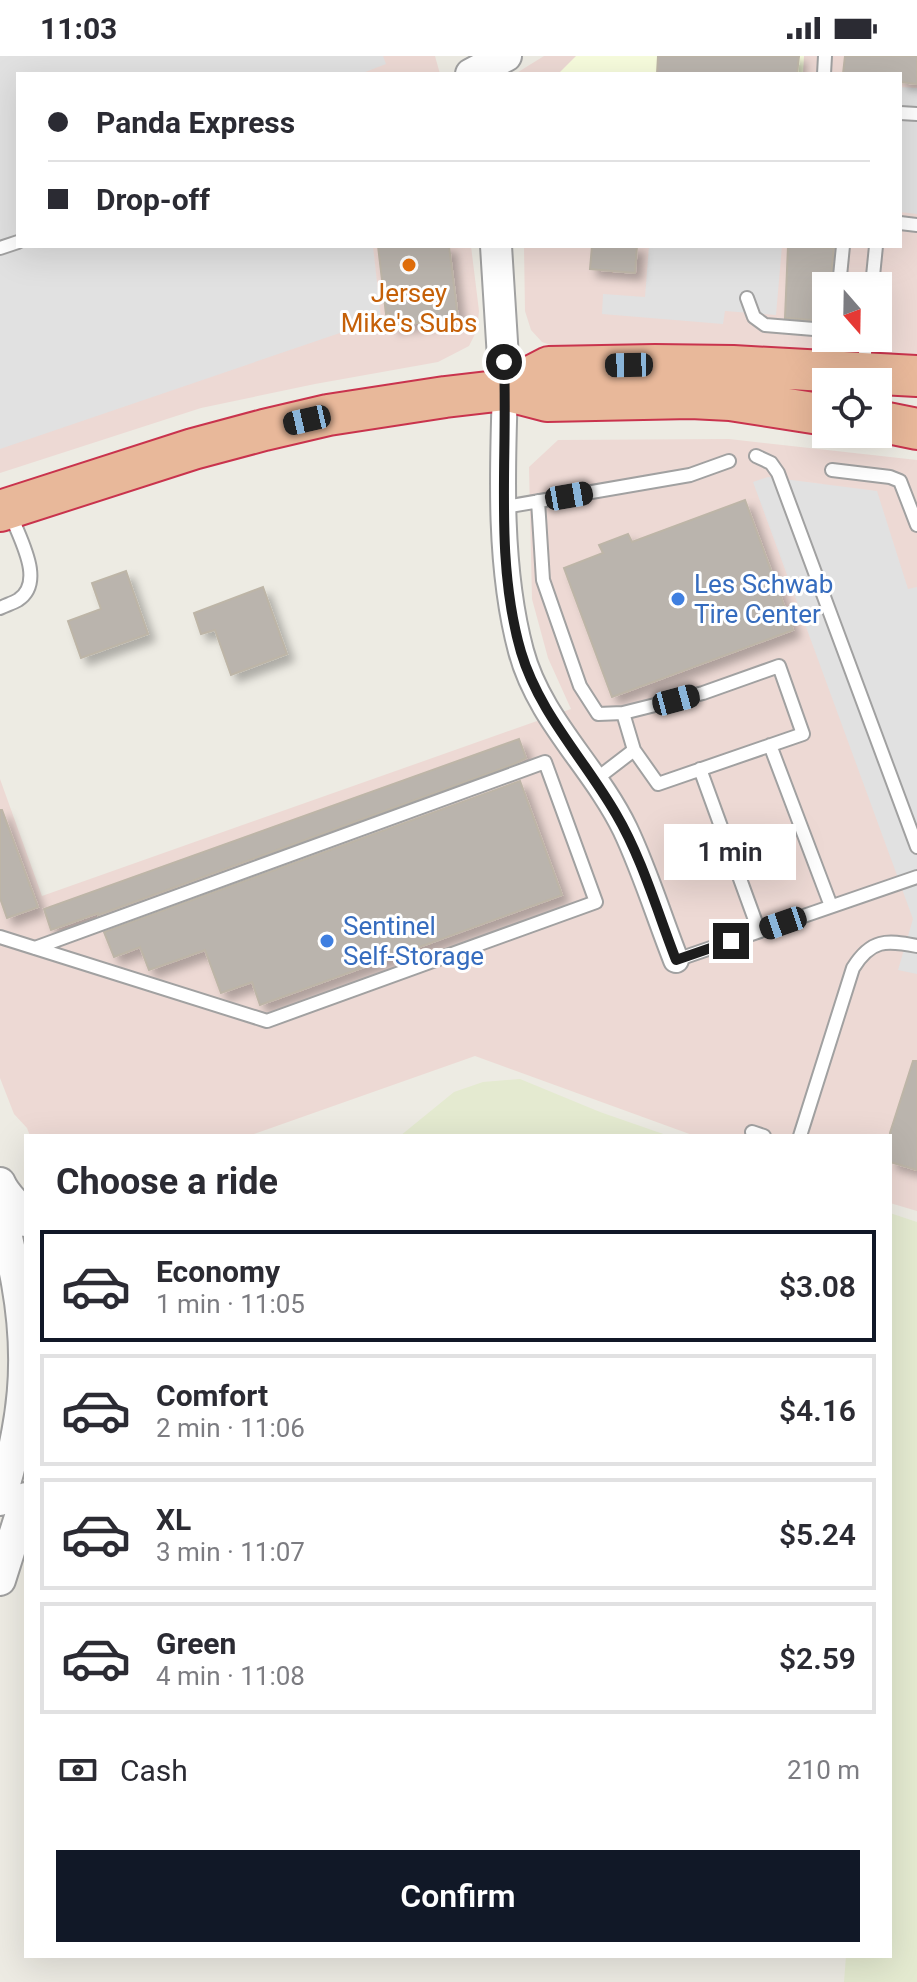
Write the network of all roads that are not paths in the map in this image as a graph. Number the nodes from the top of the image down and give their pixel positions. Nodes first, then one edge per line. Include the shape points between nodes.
1 (506, 56) edge
2 (475, 72) edge
3 (496, 248) edge
4 (843, 248) edge
5 (876, 248) edge
6 (840, 272) edge
7 (873, 272) edge
8 (747, 298) dead end
9 (812, 329) edge
10 (865, 355) edge
11 (917, 376) edge
12 (505, 390) junction
13 (812, 413) edge
14 (756, 456) dead end
15 (729, 461) dead end
16 (832, 470) dead end
17 (538, 501) junction
18 (505, 507) junction
19 (4, 510) edge
20 (917, 525) edge
21 (0, 608) edge
22 (623, 713) junction
23 (770, 745) junction
24 (634, 750) junction
25 (700, 769) junction
26 (595, 780) junction
27 (917, 847) edge
28 (917, 877) edge
29 (831, 906) junction
30 (759, 931) junction
31 (0, 937) edge
32 (917, 946) edge
33 (35, 948) junction
34 (676, 960) joint
35 (801, 1134) edge
36 (2, 1188) edge
37 (24, 1215) edge
38 (24, 1334) edge
39 (24, 1380) edge
40 (0, 1500) edge
41 (24, 1504) edge
42 (0, 1580) edge

1 - 2 street
3 - 12 street
4 - 6 lane
5 - 7 lane
8 - 9 lane via 754,317 765,325
10 - 11 highway
10 - 12 highway via 549,367
12 - 13 highway via 547,401 730,400
12 - 18 street
12 - 19 highway via 388,404 264,430
14 - 27 lane via 778,473
15 - 17 lane via 690,475
16 - 20 lane via 900,481
17 - 18 lane
17 - 22 lane via 543,580 580,686 598,714
18 - 26 street via 507,580 521,653 564,739
19 - 21 lane via 31,572 31,584 20,599
22 - 23 lane via 779,666 803,734
22 - 24 lane
23 - 25 lane
23 - 29 lane
24 - 25 lane via 658,784
24 - 26 lane
25 - 30 lane
26 - 34 street via 625,829
28 - 29 lane
29 - 30 lane
30 - 34 lane
31 - 33 lane
32 - 35 lane via 875,943 861,954
33 - 33 lane via 267,1021 596,902 545,762
36 - 37 street
36 - 38 street via 2,1220
39 - 40 street via 19,1433
41 - 42 street

